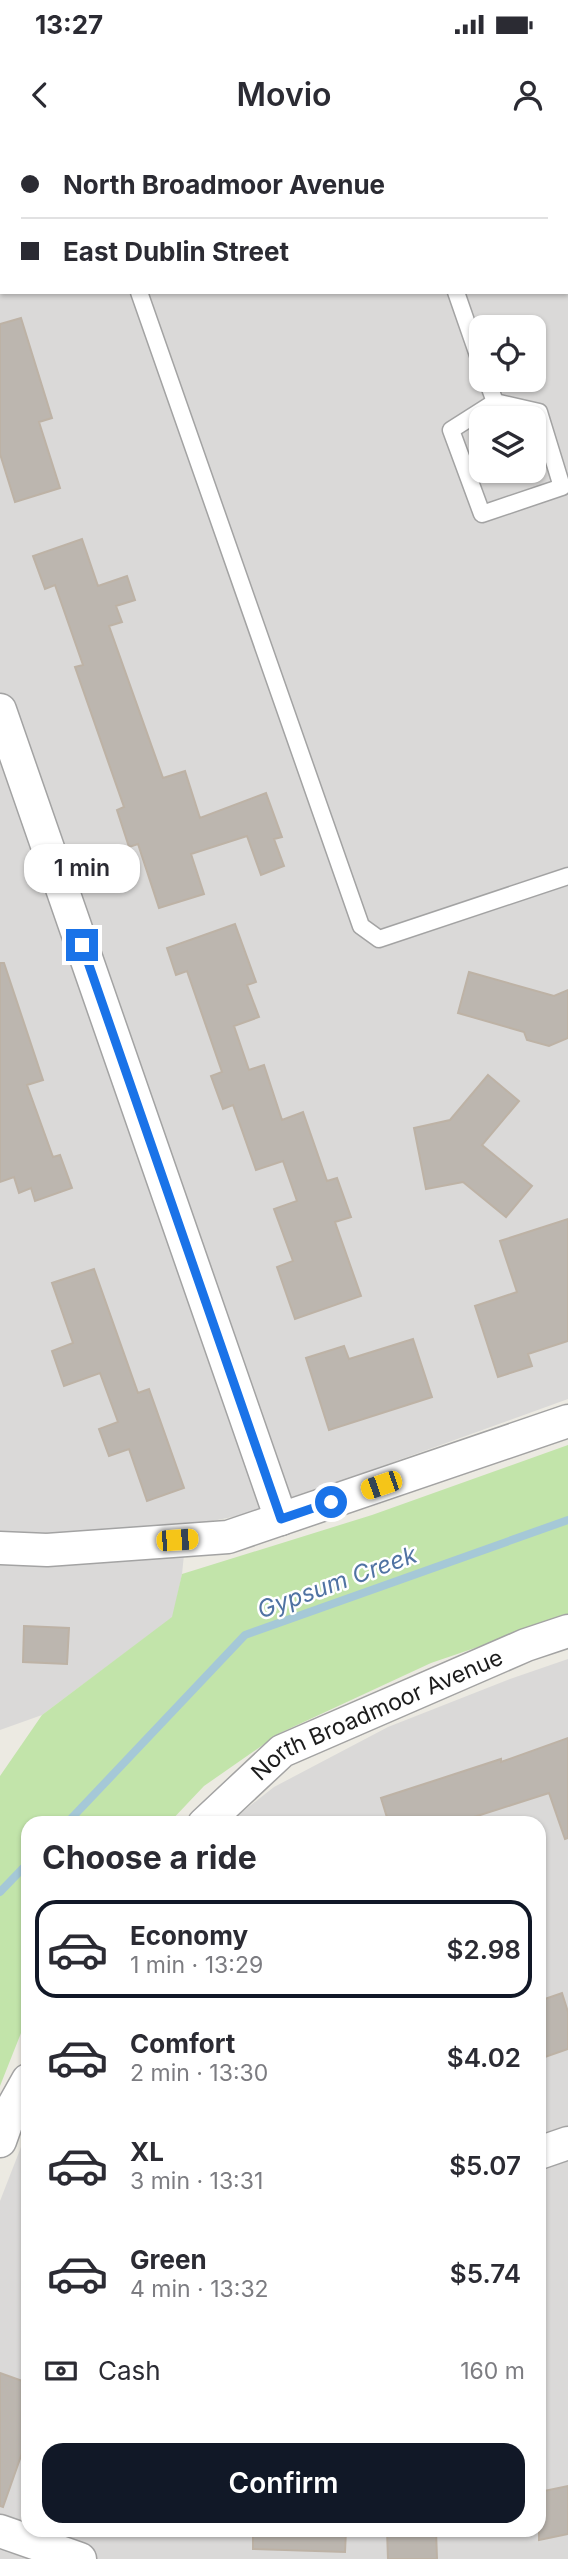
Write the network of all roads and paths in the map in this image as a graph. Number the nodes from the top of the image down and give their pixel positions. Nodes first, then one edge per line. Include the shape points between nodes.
1 (140, 294) edge
2 (457, 294) edge
3 (469, 329) edge
4 (491, 392) edge
5 (495, 402) junction
6 (0, 710) edge
7 (568, 876) edge
8 (568, 1421) edge
9 (281, 1519) junction
10 (0, 1548) edge
11 (568, 1631) edge
12 (213, 1816) edge
13 (21, 2092) edge
14 (0, 2141) edge
15 (568, 2143) edge
16 (546, 2151) edge
17 (0, 2531) edge
18 (80, 2559) edge

1 - 7 lane via 361,926 379,939
2 - 3 lane
4 - 5 lane
5 - 5 lane via 451,430 482,514 562,487 539,412
6 - 9 street
8 - 9 street
9 - 10 street via 228,1536 47,1550
11 - 12 street, North Broadmoor Avenue via 282,1751
13 - 14 street
15 - 16 street
17 - 18 street

